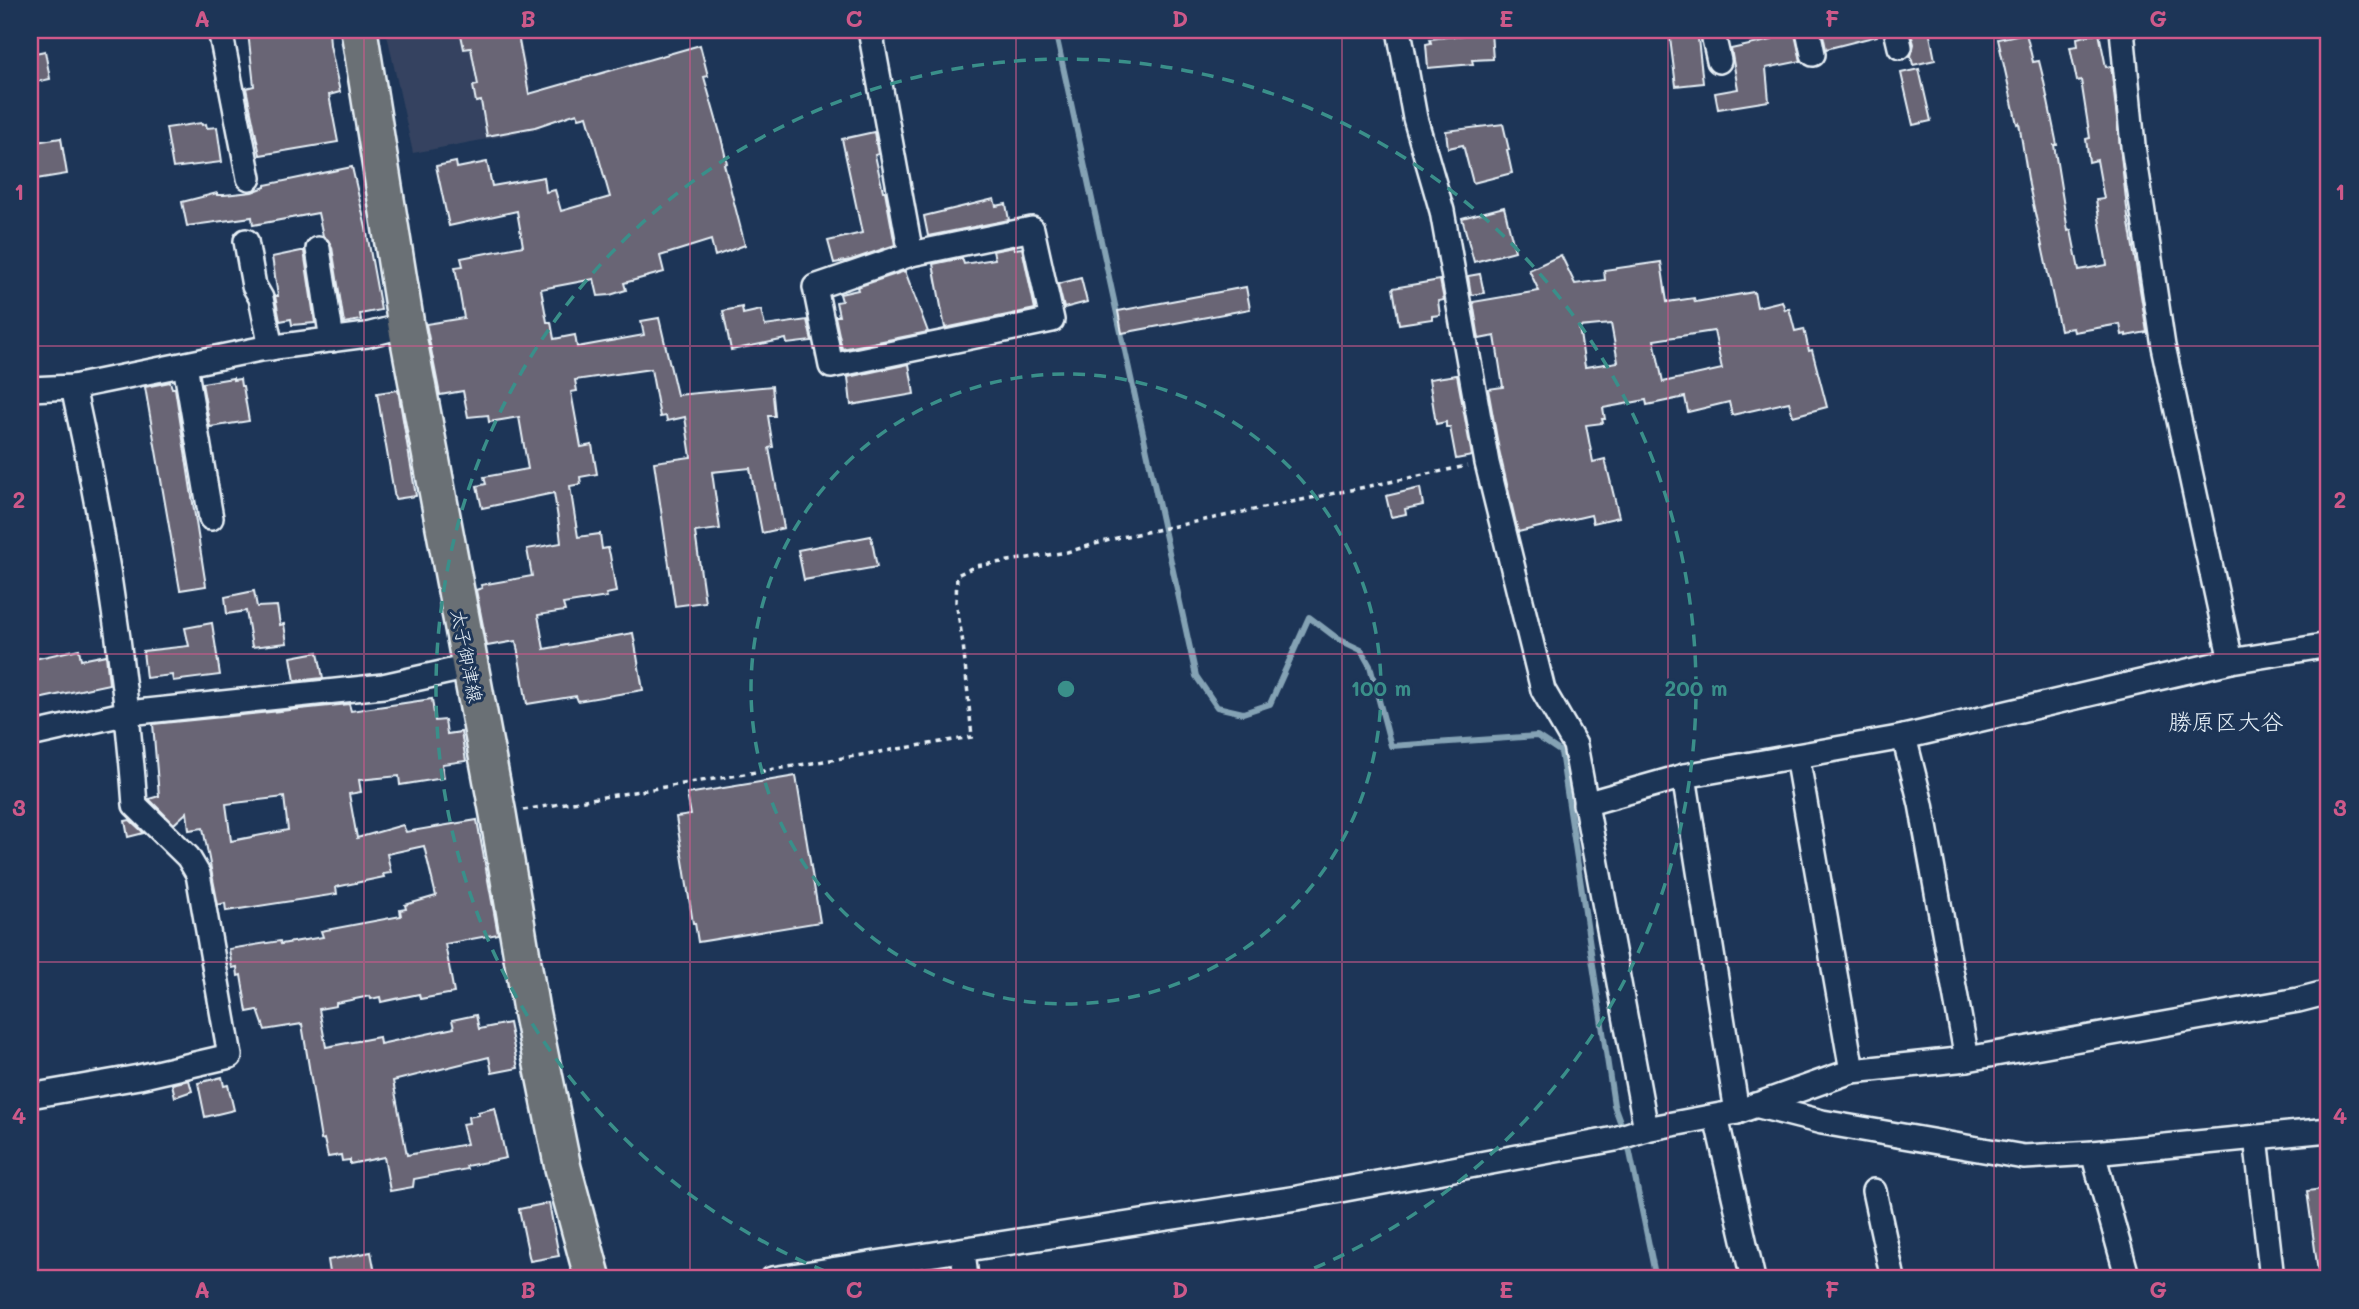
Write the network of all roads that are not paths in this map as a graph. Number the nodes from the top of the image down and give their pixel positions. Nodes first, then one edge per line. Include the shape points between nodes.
1 (220, 30) edge
2 (359, 30) edge
3 (870, 30) edge
4 (1399, 30) edge
5 (1712, 30) edge
6 (1808, 30) edge
7 (2122, 30) edge
8 (1813, 54) dead end
9 (1719, 61) dead end
10 (249, 178) dead end
11 (246, 241) dead end
12 (318, 249) dead end
13 (911, 254) junction
14 (406, 325) junction
15 (331, 340) junction
16 (271, 348) junction
17 (185, 365) junction
18 (32, 382) edge
19 (73, 387) junction
20 (211, 518) dead end
21 (2329, 645) edge
22 (2231, 661) junction
23 (469, 667) junction
24 (128, 713) junction
25 (30, 734) edge
26 (1904, 737) junction
27 (1797, 755) junction
28 (1684, 776) junction
29 (1586, 804) junction
30 (2329, 992) edge
31 (1967, 1059) junction
32 (1852, 1071) junction
33 (30, 1097) edge
34 (1736, 1111) junction
35 (1646, 1129) junction
36 (2329, 1130) edge
37 (2256, 1137) junction
38 (2093, 1153) junction
39 (1874, 1191) dead end
40 (962, 1250) junction
41 (593, 1279) edge
42 (772, 1279) edge
43 (966, 1279) edge
44 (1753, 1279) edge
45 (1893, 1279) edge
46 (2129, 1279) edge
47 (2272, 1279) edge

1 - 10 street
2 - 14 main road, 太子御津線
3 - 13 street
4 - 29 street via 1415,118 1442,211 1486,463 1543,690 1575,745
5 - 9 street
6 - 8 street
7 - 22 street via 2133,146 2163,346
11 - 16 street
12 - 15 street
13 - 13 street via 815,287 831,366 1052,320 1032,229
14 - 15 street
14 - 23 main road, 太子御津線
15 - 16 street
16 - 17 street
17 - 19 street
17 - 20 street
18 - 19 street
19 - 24 street via 95,482
21 - 22 street
22 - 26 street
23 - 24 street via 383,687
23 - 41 main road, 太子御津線 via 563,1168
24 - 25 street
24 - 33 street via 135,805 188,857 198,874 230,1056
26 - 27 street
26 - 31 street via 1921,804
27 - 28 street
27 - 32 street
28 - 29 street
28 - 34 street
29 - 35 street
30 - 31 street
31 - 32 street
32 - 34 street
34 - 35 street
34 - 38 street via 2024,1157
34 - 44 street
35 - 40 street via 1615,1139 1297,1198
36 - 37 street
37 - 38 street
37 - 47 street
38 - 46 street
39 - 45 street
40 - 42 street
40 - 43 street

